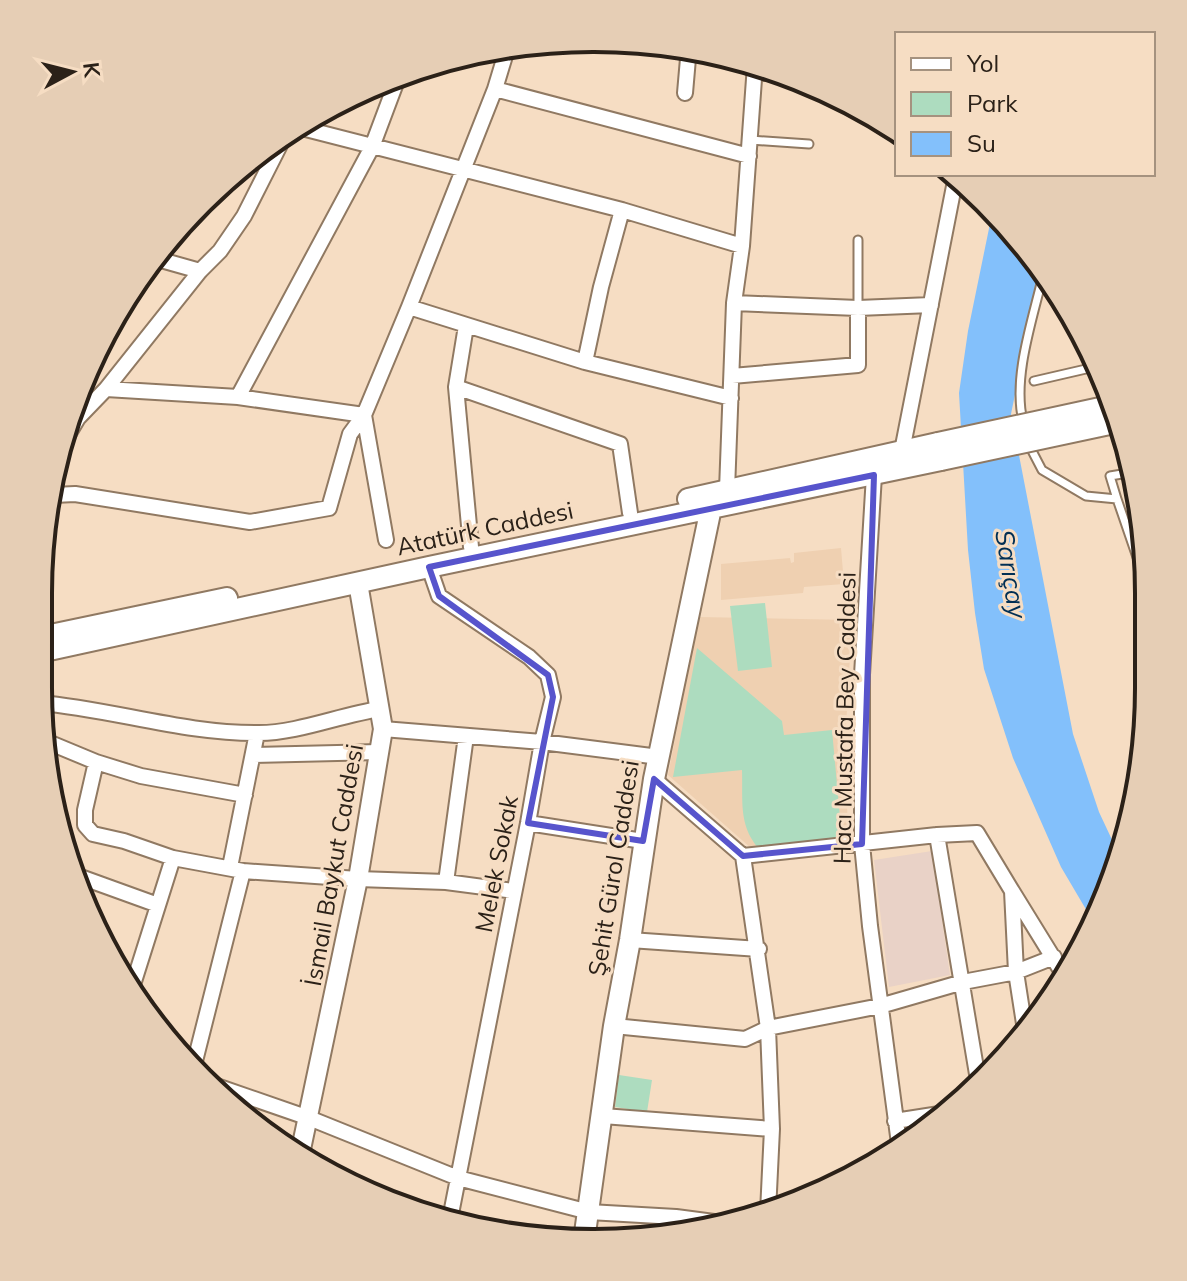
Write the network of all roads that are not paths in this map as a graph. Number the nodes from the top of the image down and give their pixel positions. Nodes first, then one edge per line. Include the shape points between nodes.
1 (504, 60) edge
2 (688, 60) edge
3 (754, 77) edge
4 (495, 89) junction
5 (393, 90) edge
6 (685, 93) dead end
7 (313, 131) edge
8 (750, 140) junction
9 (809, 144) dead end
10 (372, 147) junction
11 (749, 156) junction
12 (274, 157) edge
13 (464, 171) junction
14 (954, 189) edge
15 (622, 210) junction
16 (858, 240) dead end
17 (742, 246) junction
18 (166, 261) edge
19 (200, 271) junction
20 (1040, 288) edge
21 (734, 303) junction
22 (931, 305) junction
23 (409, 307) junction
24 (858, 308) junction
25 (466, 326) junction
26 (585, 362) junction
27 (1086, 369) edge
28 (732, 376) junction
29 (1034, 381) dead end
30 (456, 387) junction
31 (106, 389) junction
32 (238, 397) junction
33 (731, 398) junction
34 (85, 408) edge
35 (1102, 408) edge
36 (364, 415) junction
37 (1108, 424) edge
38 (902, 451) junction
39 (940, 452) junction
40 (1122, 474) edge
41 (874, 475) junction
42 (727, 490) junction
43 (61, 496) edge
44 (1117, 499) junction
45 (711, 508) junction
46 (630, 513) junction
47 (386, 540) dead end
48 (1132, 544) edge
49 (471, 547) junction
50 (429, 567) junction
51 (358, 583) junction
52 (52, 635) edge
53 (52, 649) edge
54 (52, 705) edge
55 (380, 709) junction
56 (383, 729) junction
57 (257, 733) junction
58 (466, 736) junction
59 (542, 742) junction
60 (56, 745) edge
61 (379, 752) junction
62 (253, 755) junction
63 (659, 757) junction
64 (96, 762) junction
65 (654, 779) junction
66 (245, 795) junction
67 (528, 823) junction
68 (937, 835) junction
69 (643, 841) junction
70 (862, 844) junction
71 (743, 856) junction
72 (173, 858) junction
73 (237, 869) junction
74 (87, 879) edge
75 (358, 879) junction
76 (446, 882) junction
77 (514, 891) junction
78 (1012, 891) junction
79 (158, 905) junction
80 (630, 940) junction
81 (759, 949) junction
82 (1054, 957) junction
83 (1058, 964) edge
84 (1016, 972) junction
85 (136, 976) edge
86 (963, 982) junction
87 (880, 1006) junction
88 (1023, 1017) edge
89 (614, 1026) junction
90 (768, 1028) junction
91 (196, 1055) edge
92 (976, 1070) edge
93 (233, 1092) edge
94 (603, 1116) junction
95 (924, 1117) edge
96 (309, 1118) junction
97 (895, 1121) junction
98 (772, 1129) junction
99 (897, 1136) edge
100 (303, 1144) edge
101 (458, 1178) junction
102 (769, 1200) edge
103 (452, 1211) edge
104 (589, 1212) junction
105 (676, 1217) junction
106 (695, 1220) edge
107 (675, 1222) edge
108 (586, 1229) edge

1 - 4 street
2 - 6 street
3 - 8 street
4 - 11 street
4 - 13 street
5 - 10 street
7 - 10 street
8 - 9 lane
8 - 11 street
10 - 13 street
10 - 32 street
11 - 17 street
12 - 19 street via 244,216
13 - 15 street
13 - 23 street
14 - 22 street
15 - 17 street
15 - 26 street
16 - 24 lane
17 - 21 street
18 - 19 street
19 - 31 street
20 - 44 lane via 1020,374 1019,404 1030,448 1042,470 1086,496
21 - 24 street
21 - 28 street
22 - 24 street
22 - 38 street
23 - 25 street
23 - 36 street
24 - 28 street via 858,365
25 - 26 street
25 - 30 street
26 - 33 street
27 - 29 lane
28 - 33 street
30 - 46 street via 620,444
30 - 49 street
31 - 32 street
31 - 34 street
32 - 36 street
33 - 42 street
35 - 39 main road, bridge
36 - 43 street via 350,434 329,508 250,522
36 - 47 street
37 - 39 main road, bridge
38 - 39 main road, Atatürk Caddesi
38 - 42 main road, Atatürk Caddesi
39 - 41 main road, Atatürk Caddesi
40 - 44 lane via 1110,476
41 - 45 main road, Atatürk Caddesi
41 - 70 street, Hacı Mustafa Bey Caddesi via 862,675
42 - 45 street
42 - 46 main road, Atatürk Caddesi
44 - 48 lane
45 - 50 main road, Atatürk Caddesi
45 - 63 main road, Şehit Gürol Caddesi
46 - 49 main road, Atatürk Caddesi
49 - 52 main road, Atatürk Caddesi
50 - 51 main road, Atatürk Caddesi
50 - 59 street, Melek Sokak via 439,596 548,675 553,697
51 - 53 main road, Atatürk Caddesi
51 - 55 street, İsmail Baykut Caddesi
54 - 57 street
55 - 56 street, İsmail Baykut Caddesi
55 - 57 street
56 - 58 street
56 - 61 street, İsmail Baykut Caddesi
57 - 62 street
58 - 59 street
58 - 76 street
59 - 63 street
59 - 67 street, Melek Sokak
60 - 64 street
61 - 62 street
61 - 75 street, İsmail Baykut Caddesi
62 - 66 street
63 - 65 main road, Şehit Gürol Caddesi
64 - 66 street
64 - 72 street via 85,825 93,834
65 - 69 main road, Şehit Gürol Caddesi
65 - 71 street
66 - 73 street
67 - 69 street
67 - 77 street, Melek Sokak
68 - 70 street
68 - 78 street via 977,833
68 - 86 street
69 - 80 main road, Şehit Gürol Caddesi
70 - 71 street
70 - 87 street, Hacı Mustafa Bey Caddesi
71 - 81 street
72 - 73 street
72 - 79 street
73 - 75 street
73 - 91 street
74 - 79 street
75 - 76 street
75 - 96 street, İsmail Baykut Caddesi
76 - 77 street
77 - 101 street, Melek Sokak
78 - 82 street
78 - 84 street
79 - 85 street
80 - 81 street
80 - 89 main road, Şehit Gürol Caddesi
81 - 90 street
82 - 83 street
82 - 84 street
84 - 86 street
84 - 88 street
86 - 87 street
86 - 92 street
87 - 90 street
87 - 97 street, Hacı Mustafa Bey Caddesi
89 - 90 street via 745,1039
89 - 94 main road, Şehit Gürol Caddesi
90 - 98 street
93 - 96 street
94 - 98 street
94 - 104 main road, Şehit Gürol Caddesi
95 - 97 street
96 - 100 street, İsmail Baykut Caddesi
96 - 101 street
97 - 99 street, Hacı Mustafa Bey Caddesi
98 - 102 street
101 - 103 street, Melek Sokak
101 - 104 street
104 - 105 street
104 - 108 main road, Şehit Gürol Caddesi
105 - 106 street
105 - 107 street

